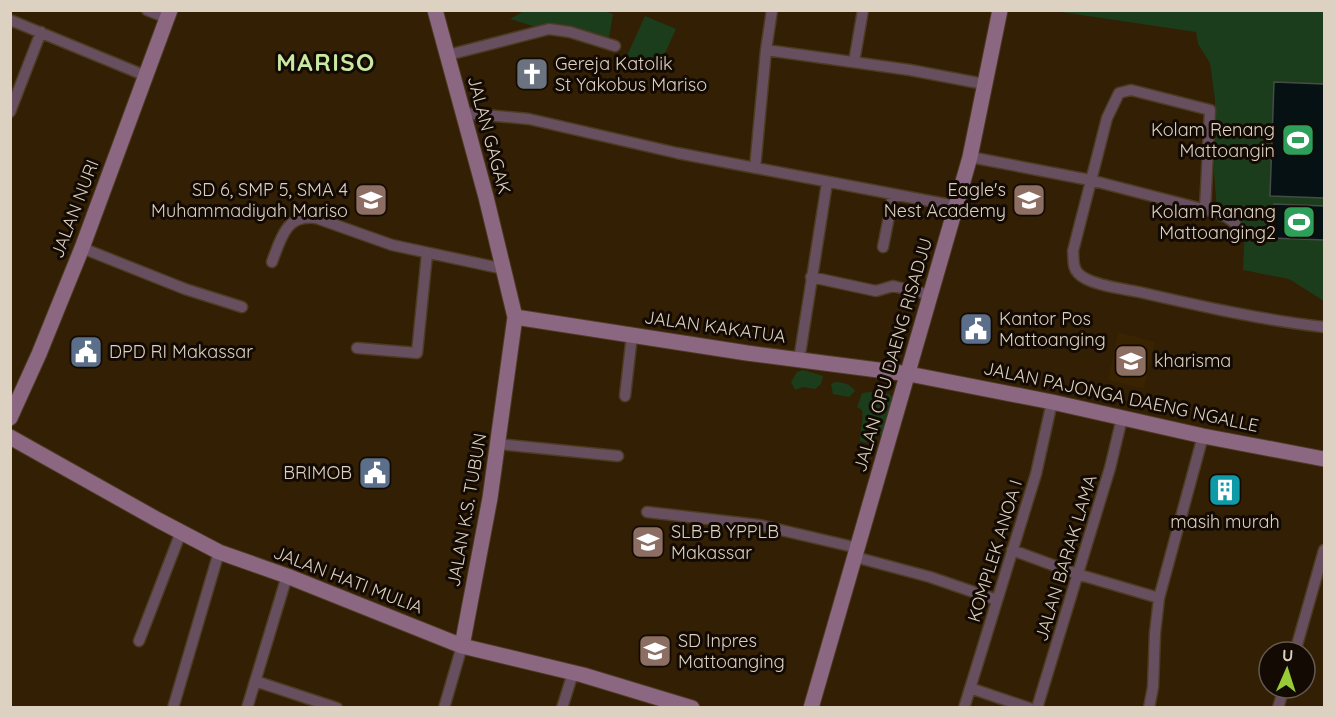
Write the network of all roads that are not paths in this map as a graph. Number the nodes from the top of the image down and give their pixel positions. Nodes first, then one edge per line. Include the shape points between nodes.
1 (147, 10) edge
2 (435, 10) edge
3 (772, 10) edge
4 (863, 10) edge
5 (1000, 10) edge
6 (168, 14) edge
7 (10, 20) edge
8 (41, 32) junction
9 (615, 46) dead end
10 (766, 50) junction
11 (448, 55) junction
12 (854, 62) junction
13 (146, 76) junction
14 (984, 84) junction
15 (10, 112) edge
16 (463, 113) junction
17 (969, 157) junction
18 (755, 168) junction
19 (1090, 180) junction
20 (826, 183) junction
21 (893, 196) junction
22 (956, 206) junction
23 (1205, 210) junction
24 (1239, 236) dead end
25 (883, 246) dead end
26 (82, 248) junction
27 (427, 254) junction
28 (272, 262) dead end
29 (504, 270) junction
30 (811, 277) junction
31 (931, 295) junction
32 (242, 307) dead end
33 (515, 317) junction
34 (1324, 327) edge
35 (632, 335) junction
36 (357, 348) dead end
37 (799, 360) junction
38 (909, 374) junction
39 (625, 396) dead end
40 (1052, 402) junction
41 (10, 418) edge
42 (1122, 418) junction
43 (10, 436) edge
44 (1203, 436) junction
45 (498, 444) junction
46 (618, 456) dead end
47 (1324, 459) edge
48 (647, 512) dead end
49 (181, 532) junction
50 (1012, 550) junction
51 (1324, 550) edge
52 (219, 552) junction
53 (857, 553) junction
54 (1077, 574) junction
55 (287, 576) junction
56 (1159, 598) junction
57 (997, 600) junction
58 (1298, 640) edge
59 (139, 641) dead end
60 (462, 646) junction
61 (573, 673) junction
62 (255, 681) junction
63 (970, 688) junction
64 (674, 705) edge
65 (173, 708) edge
66 (247, 708) edge
67 (337, 708) edge
68 (444, 708) edge
69 (562, 708) edge
70 (692, 708) edge
71 (811, 708) edge
72 (964, 708) edge
73 (1029, 708) edge
74 (1037, 708) edge
75 (1149, 708) edge

1 - 6 street
2 - 11 main road, JALAN GAGAK
3 - 10 street
4 - 12 street
5 - 14 main road, JALAN OPU DAENG RISADJU
6 - 13 main road, JALAN NURI
7 - 8 street
8 - 13 street
8 - 15 street
9 - 11 street via 570,32 549,30
10 - 12 street
10 - 18 street
11 - 16 main road, JALAN GAGAK
12 - 14 street
13 - 26 main road, JALAN NURI
14 - 17 main road, JALAN OPU DAENG RISADJU
16 - 18 street via 529,119
16 - 29 main road, JALAN GAGAK
17 - 19 street
17 - 22 main road, JALAN OPU DAENG RISADJU
18 - 20 street
19 - 23 street
19 - 23 street via 1107,118 1119,93 1131,90 1210,110
19 - 34 street via 1074,251 1077,273 1086,279 1209,308
20 - 21 street
20 - 30 street
21 - 22 street
21 - 25 street
22 - 31 main road, JALAN OPU DAENG RISADJU
23 - 24 street via 1235,222
26 - 32 street
26 - 41 main road, JALAN NURI
27 - 28 street via 307,216 299,217 287,228
27 - 29 street
27 - 36 street via 417,353
29 - 33 main road, JALAN GAGAK
30 - 31 street via 876,291 893,286
30 - 37 street
31 - 38 main road, JALAN OPU DAENG RISADJU
33 - 35 main road, JALAN KAKATUA
33 - 45 main road, JALAN K.S. TUBUN
35 - 37 main road, JALAN KAKATUA
35 - 39 street
37 - 38 main road, JALAN KAKATUA
38 - 40 main road, JALAN PAJONGA DAENG NGALLE
38 - 53 main road, JALAN OPU DAENG RISADJU
40 - 42 main road, JALAN PAJONGA DAENG NGALLE
40 - 50 street, KOMPLEK ANOA I via 1036,474
42 - 44 main road, JALAN PAJONGA DAENG NGALLE
42 - 54 street, JALAN BARAK LAMA
43 - 49 main road, JALAN HATI MULIA
44 - 47 main road, JALAN PAJONGA DAENG NGALLE
44 - 56 street
45 - 46 street
45 - 60 main road, JALAN K.S. TUBUN
48 - 53 street via 759,525
49 - 52 main road, JALAN HATI MULIA
49 - 59 street
50 - 54 street
50 - 57 street, KOMPLEK ANOA I
51 - 58 street
52 - 55 main road, JALAN HATI MULIA
52 - 65 street
53 - 57 street
53 - 71 main road, JALAN OPU DAENG RISADJU
54 - 56 street
54 - 74 street, JALAN BARAK LAMA
55 - 60 main road, JALAN HATI MULIA
55 - 62 street
56 - 75 street
57 - 63 street, KOMPLEK ANOA I
60 - 61 main road, JALAN HATI MULIA
60 - 68 street, JALAN K.S. TUBUN
61 - 64 main road, JALAN HATI MULIA
61 - 69 street
62 - 66 street
62 - 67 street
63 - 72 street, KOMPLEK ANOA I
63 - 73 street
64 - 70 main road, JALAN HATI MULIA

